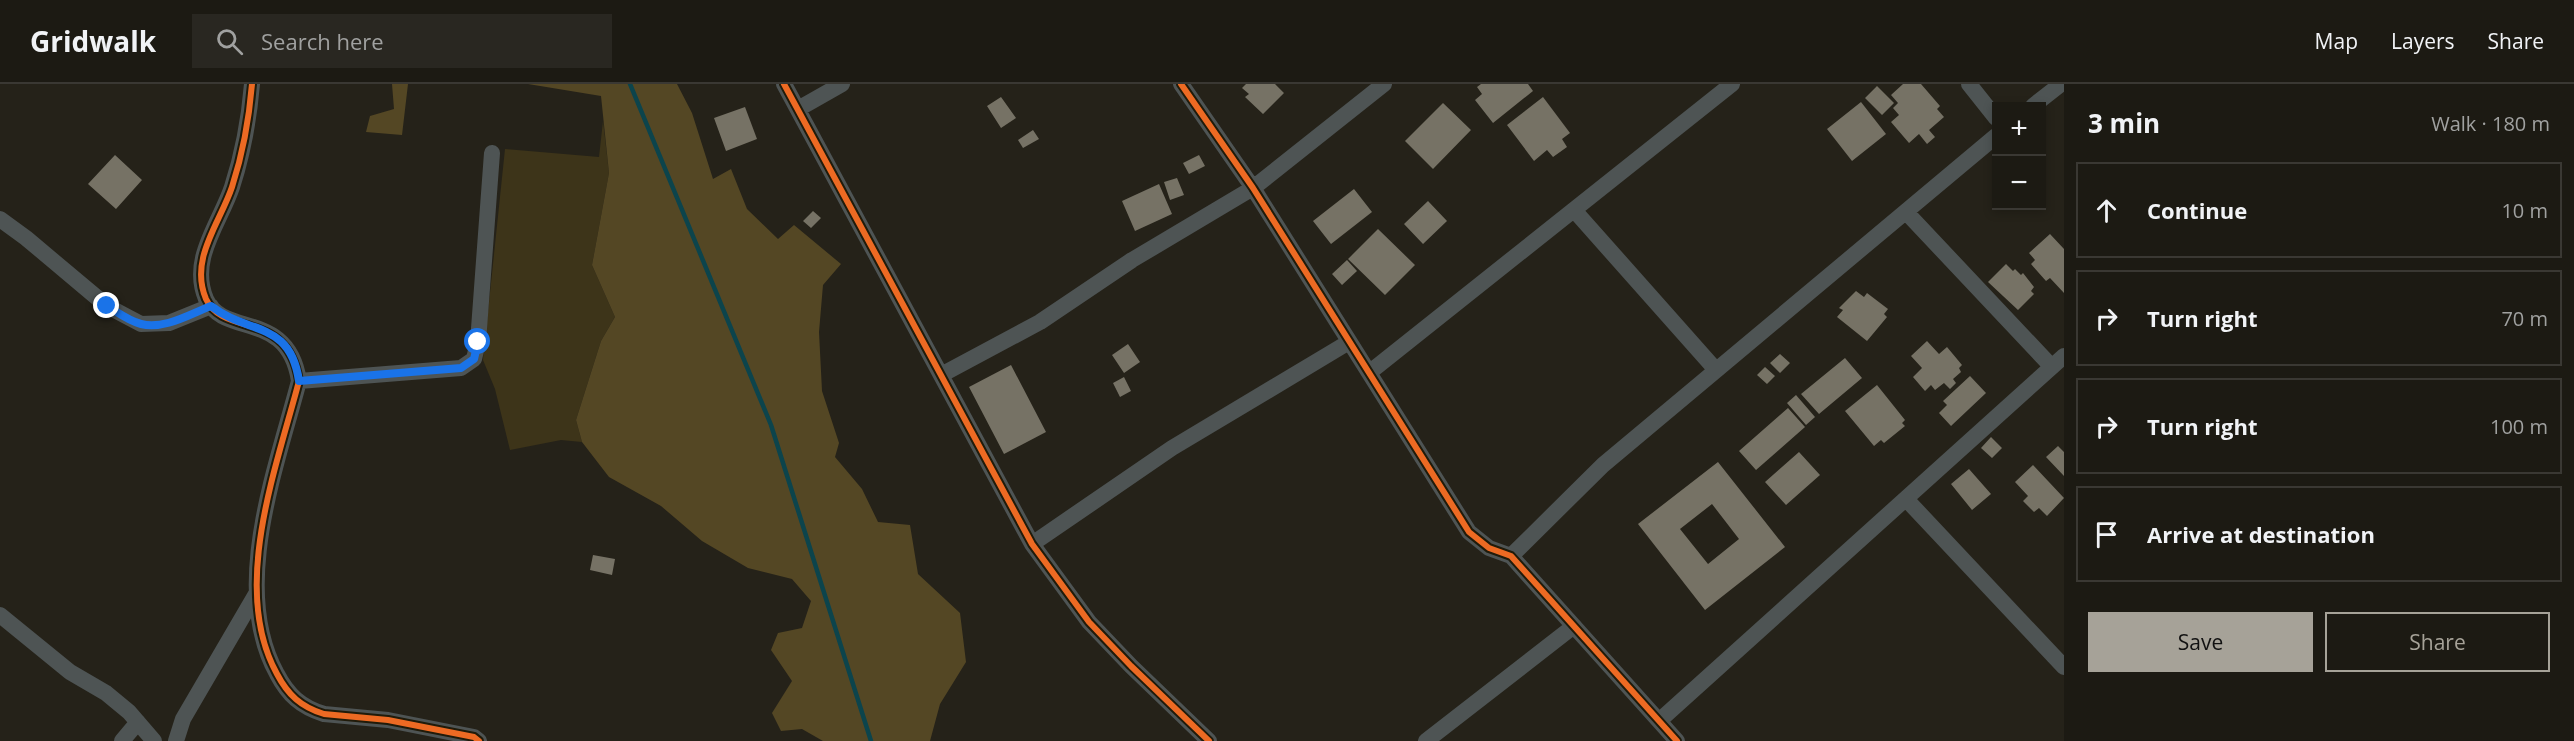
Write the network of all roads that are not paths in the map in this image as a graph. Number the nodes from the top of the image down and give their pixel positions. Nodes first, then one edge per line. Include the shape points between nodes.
1 (252, 84) edge
2 (784, 84) edge
3 (842, 84) edge
4 (1181, 84) edge
5 (1384, 84) edge
6 (1732, 84) edge
7 (1969, 84) edge
8 (2061, 84) edge
9 (2038, 102) edge
10 (798, 109) junction
11 (1992, 113) edge
12 (1992, 139) edge
13 (492, 153) dead end
14 (1253, 188) junction
15 (1574, 210) junction
16 (1906, 212) junction
17 (0, 219) edge
18 (211, 306) junction
19 (1349, 342) junction
20 (2058, 362) edge
21 (1716, 370) junction
22 (1370, 372) junction
23 (941, 375) junction
24 (299, 381) junction
25 (1906, 498) junction
26 (1032, 544) junction
27 (1511, 556) junction
28 (256, 594) junction
29 (0, 615) edge
30 (1574, 626) junction
31 (2063, 663) edge
32 (1659, 721) junction
33 (138, 722) junction
34 (122, 741) edge
35 (154, 741) edge
36 (176, 741) edge
37 (479, 741) edge
38 (1209, 741) edge
39 (1426, 741) edge
40 (1677, 741) edge

1 - 18 street via 241,156 203,255 203,285
2 - 10 street
3 - 10 street
4 - 14 street
5 - 14 street
6 - 15 street
7 - 11 street
8 - 9 street
10 - 23 street
12 - 16 street
13 - 24 street via 474,359 461,368
14 - 19 street
14 - 23 street via 1132,260 1040,322
15 - 21 street
15 - 22 street
16 - 20 street
16 - 21 street
17 - 18 street via 97,299 141,324 168,323
18 - 24 street via 278,338 290,353
19 - 22 street
19 - 26 street via 1172,448
20 - 25 street
21 - 27 street via 1603,465
22 - 27 street via 1469,532 1489,548
23 - 26 street
24 - 28 street via 264,520
25 - 31 street
25 - 32 street
26 - 38 street via 1089,622
27 - 30 street
28 - 36 street via 183,718
28 - 37 street via 267,656 286,690 300,704 324,714 426,726
29 - 33 street via 70,672 106,693
30 - 32 street
30 - 39 street
32 - 40 street
33 - 34 street
33 - 35 street

